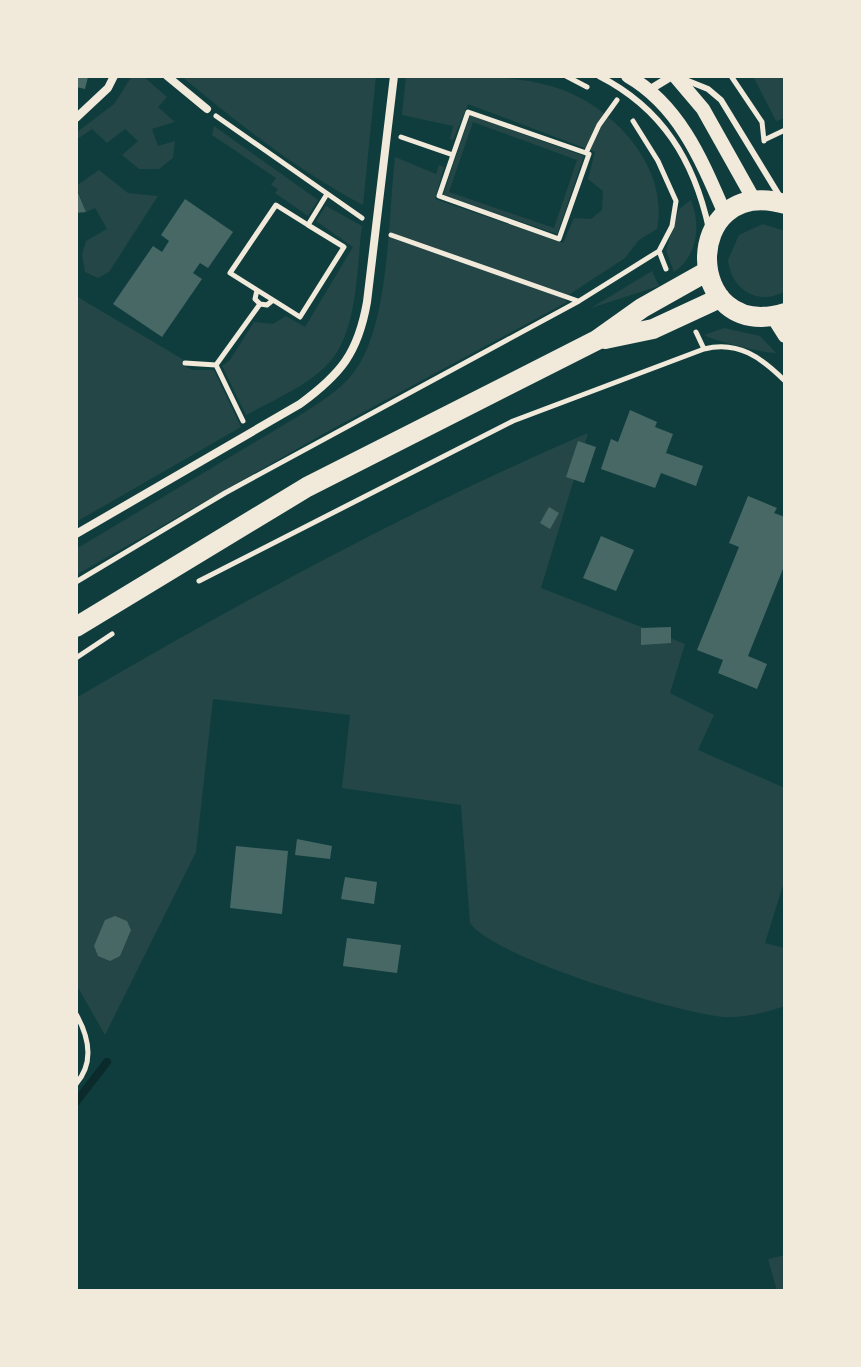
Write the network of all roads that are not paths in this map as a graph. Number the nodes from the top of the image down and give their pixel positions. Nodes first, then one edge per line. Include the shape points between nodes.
1 (114, 76) edge
2 (167, 76) edge
3 (394, 76) edge
4 (599, 76) edge
5 (675, 76) edge
6 (626, 82) edge
7 (649, 90) junction
8 (207, 109) road end
9 (76, 118) edge
10 (754, 200) junction
11 (784, 203) edge
12 (725, 214) junction
13 (710, 234) junction
14 (706, 272) junction
15 (720, 298) junction
16 (779, 315) edge
17 (785, 336) edge
18 (597, 340) junction
19 (76, 534) edge
20 (76, 627) edge

1 - 9 street
2 - 8 street
3 - 19 street via 362,329 351,355 331,381
4 - 6 lane
5 - 7 street
5 - 10 street via 703,109
5 - 11 lane via 721,100
6 - 7 street
6 - 13 lane via 680,151 699,187
7 - 12 street via 675,115
10 - 11 main road
10 - 12 main road
12 - 13 main road
13 - 14 main road
14 - 15 main road
14 - 18 main road
15 - 16 main road via 744,314
15 - 18 main road via 653,329
16 - 17 street
18 - 20 main road via 307,487

